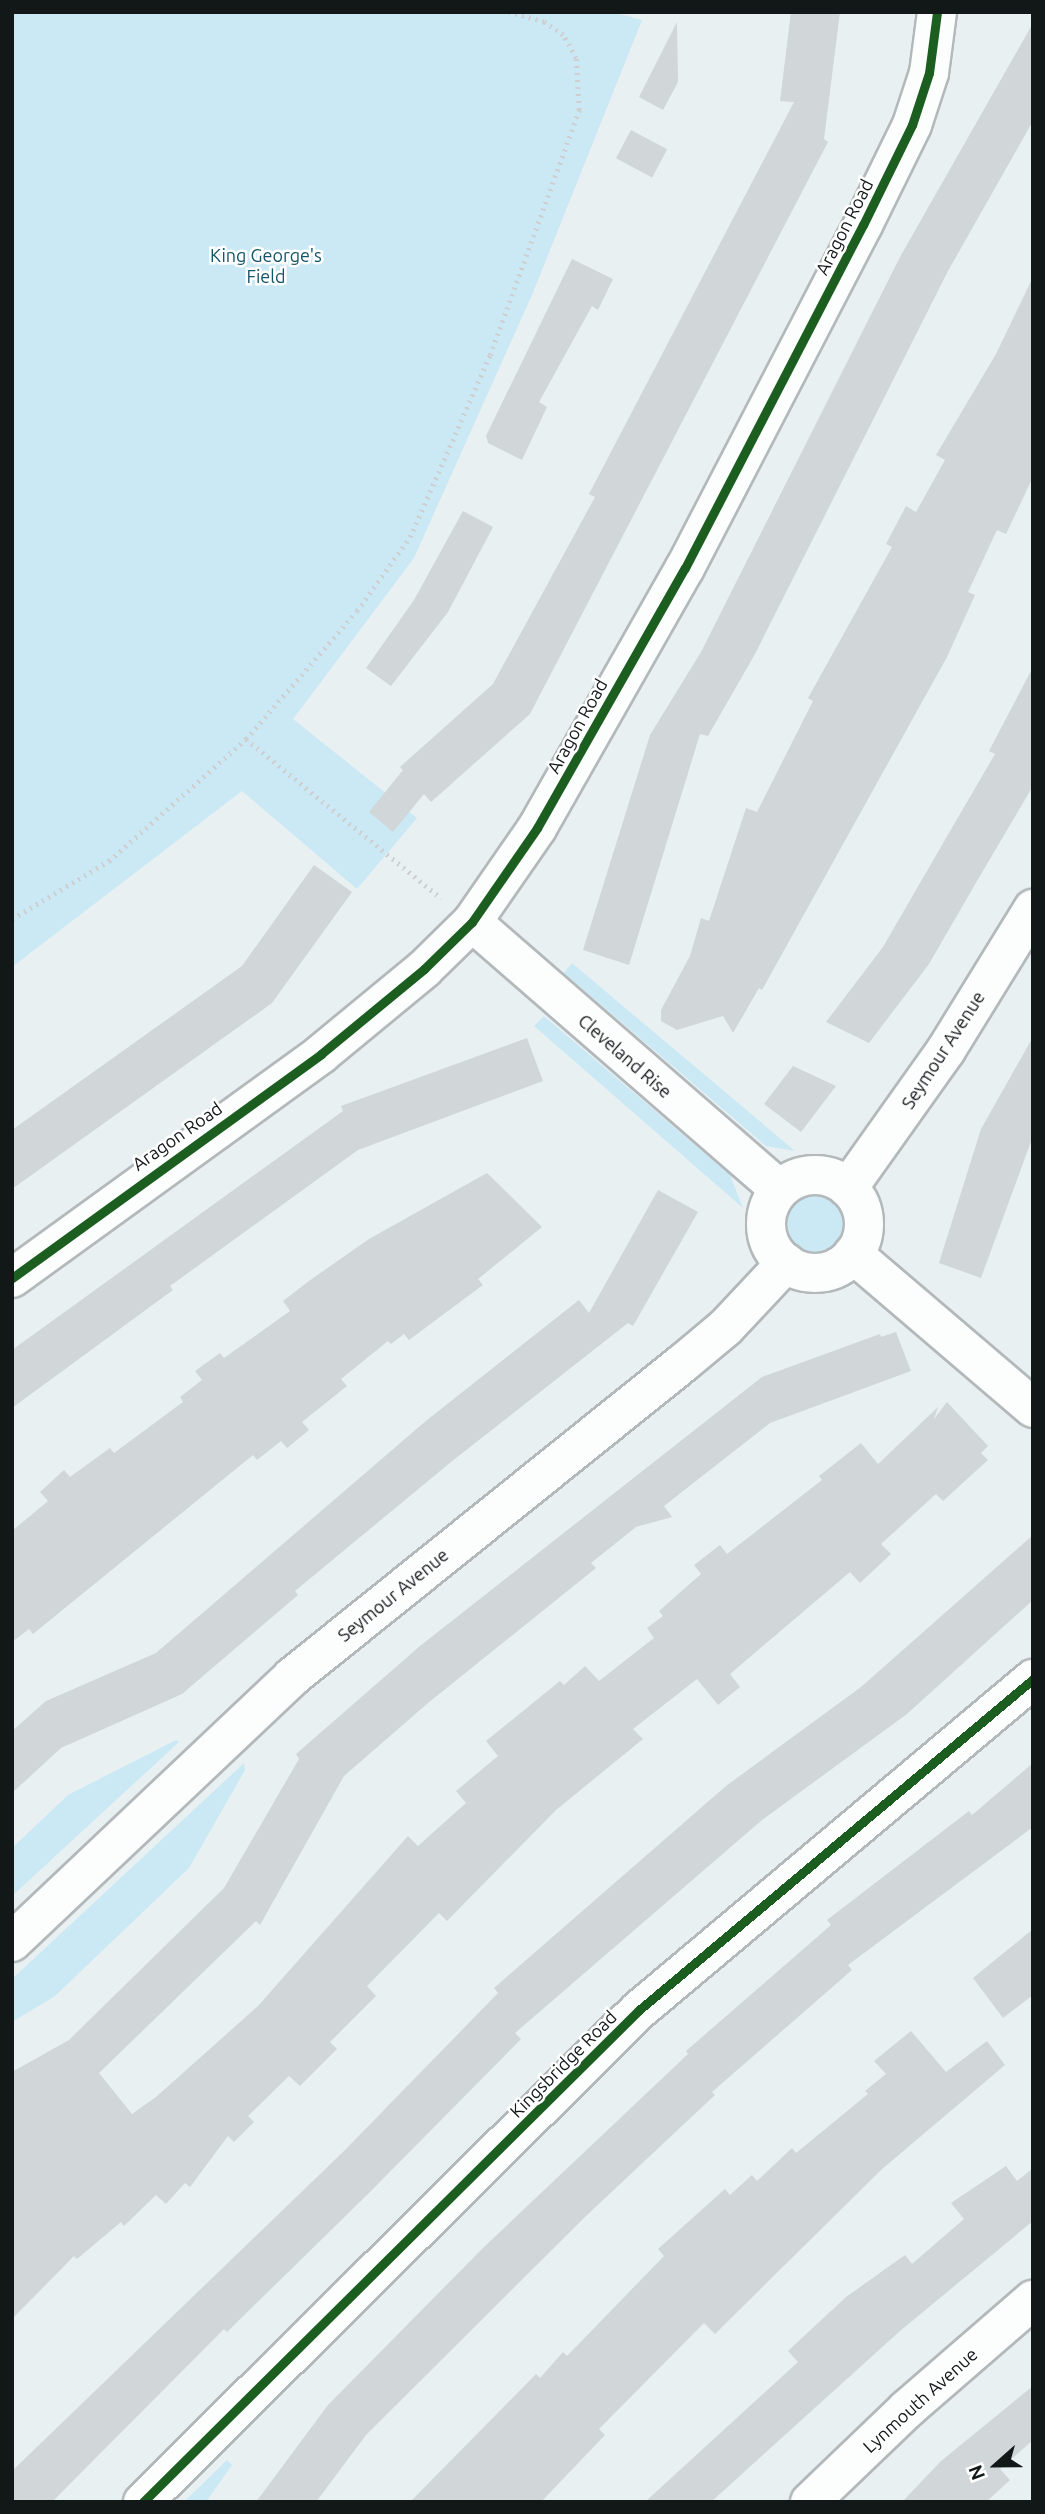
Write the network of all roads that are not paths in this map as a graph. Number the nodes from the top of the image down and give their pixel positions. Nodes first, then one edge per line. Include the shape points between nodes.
1 (937, 12) edge
2 (1033, 909) edge
3 (472, 922) junction
4 (848, 1188) junction
5 (779, 1189) junction
6 (853, 1254) junction
7 (786, 1264) junction
8 (12, 1278) edge
9 (1033, 1408) edge
10 (1033, 1679) edge
11 (12, 1942) edge
12 (1033, 2300) edge
13 (143, 2502) edge
14 (810, 2502) edge

1 - 3 street, Aragon Road via 929,73 912,125 856,238 685,568 537,828
2 - 4 street, Seymour Avenue via 946,1050
3 - 5 street, Cleveland Rise
3 - 8 street, Aragon Road via 424,969 321,1054
4 - 5 street via 821,1175 806,1175
4 - 6 street via 860,1206 863,1227
5 - 7 street via 766,1219 767,1236
6 - 7 street via 828,1271 806,1271
6 - 9 street
7 - 11 street, Seymour Avenue via 726,1327 683,1363 292,1677
10 - 13 street, Kingsbridge Road via 639,2010
12 - 14 street, Lynmouth Avenue via 907,2409

